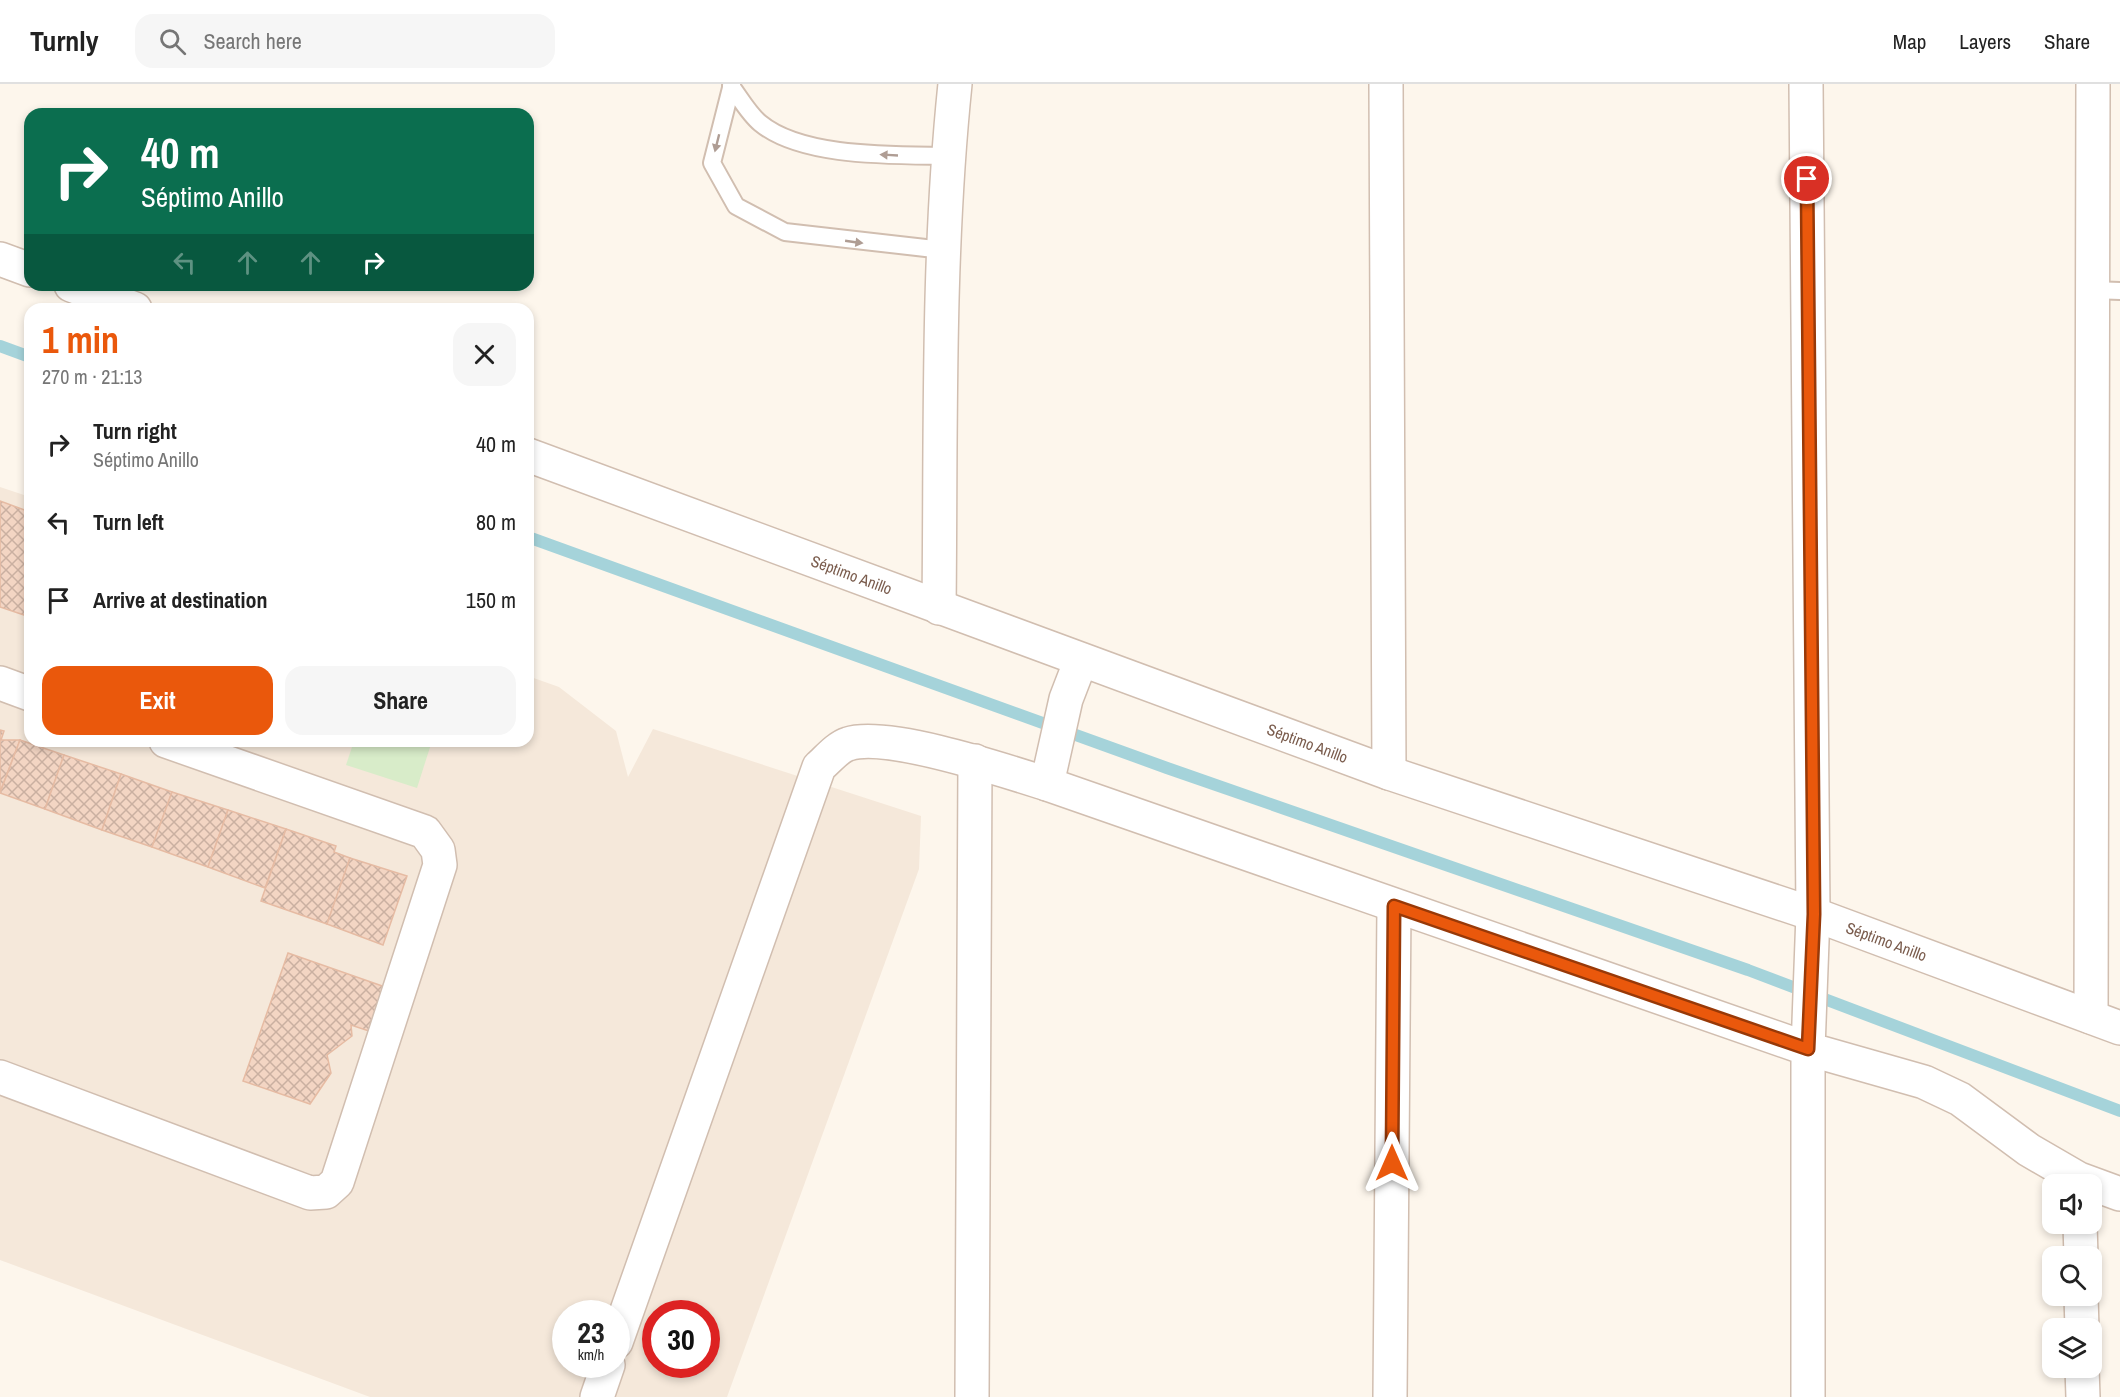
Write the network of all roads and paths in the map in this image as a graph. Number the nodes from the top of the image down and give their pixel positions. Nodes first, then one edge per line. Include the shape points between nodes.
1 (956, 84) edge
2 (1386, 84) edge
3 (1806, 84) edge
4 (2093, 84) edge
5 (732, 85) edge
6 (948, 156) junction
7 (943, 250) junction
8 (0, 259) edge
9 (24, 268) edge
10 (87, 291) edge
11 (2106, 291) edge
12 (119, 303) edge
13 (534, 457) edge
14 (939, 608) junction
15 (1081, 660) junction
16 (0, 683) edge
17 (24, 691) edge
18 (183, 747) edge
19 (975, 761) junction
20 (1389, 773) junction
21 (1047, 784) junction
22 (1394, 906) junction
23 (1814, 914) junction
24 (2106, 1023) edge
25 (1808, 1049) junction
26 (0, 1077) edge
27 (2068, 1174) edge
28 (2102, 1189) edge
29 (2120, 1194) edge
30 (630, 1302) edge
31 (604, 1378) edge
32 (2082, 1378) edge
33 (597, 1397) edge
34 (972, 1397) edge
35 (1390, 1397) edge
36 (1809, 1397) edge
37 (2083, 1397) edge

1 - 6 street
2 - 20 street
3 - 23 street
4 - 11 street
6 -> 5 lane via 886,155 797,144 759,123
5 -> 7 lane via 712,163 736,206 785,232
6 - 7 street
7 - 14 street
8 - 9 street
10 - 12 street
11 - 24 street
13 - 14 street, Séptimo Anillo
14 - 15 street, Séptimo Anillo
15 - 20 street, Séptimo Anillo
15 - 21 street via 1066,699
16 - 17 street
18 - 26 street via 425,832 438,850 440,866 337,1182 326,1192 310,1193
19 - 21 street
19 - 30 street via 877,741 847,744 819,766
19 - 34 street
20 - 23 street, Séptimo Anillo
21 - 22 street
22 - 25 street
22 - 35 street
23 - 24 street, Séptimo Anillo
23 - 25 street
25 - 27 street via 1924,1082 1960,1099
25 - 36 street
28 - 29 street
31 - 33 street
32 - 37 street

